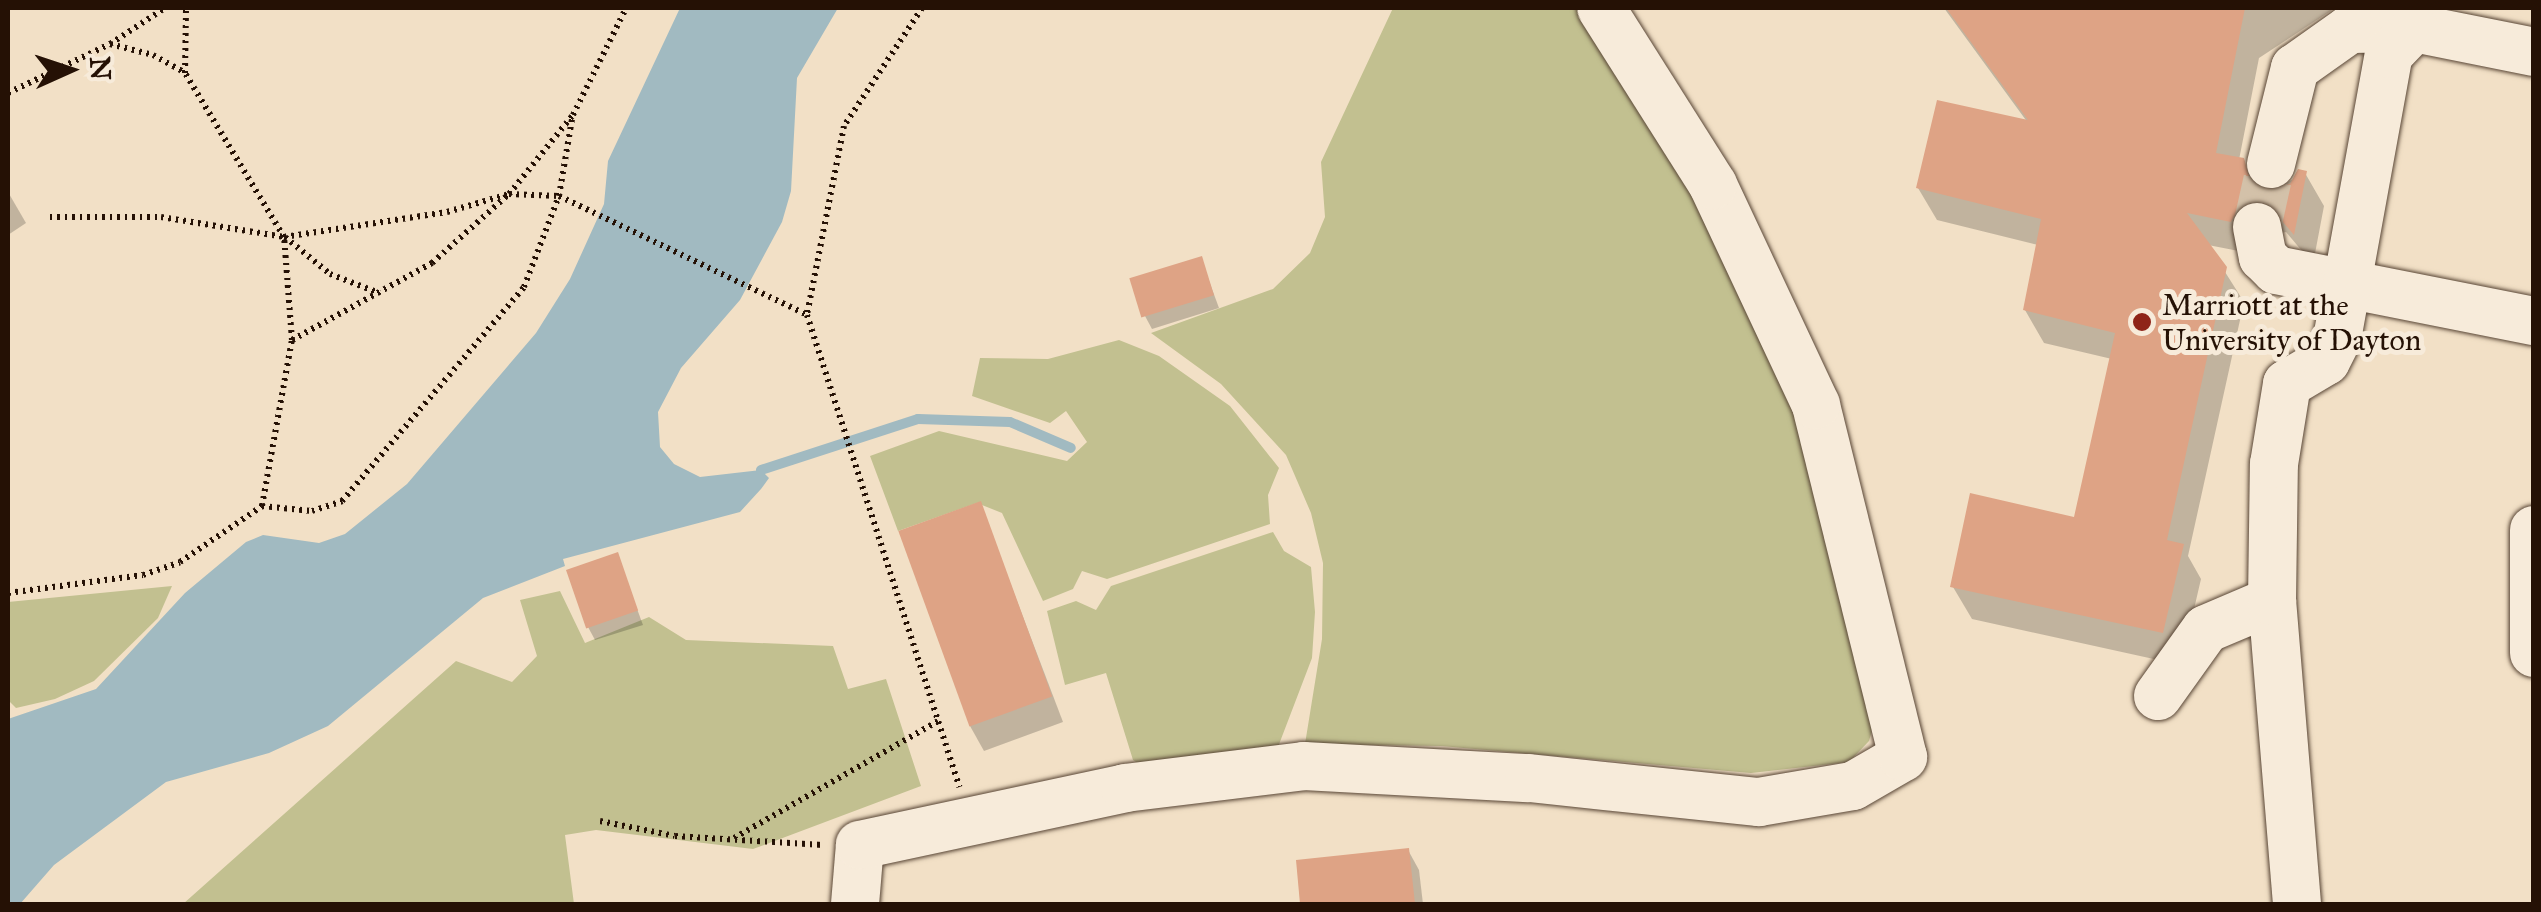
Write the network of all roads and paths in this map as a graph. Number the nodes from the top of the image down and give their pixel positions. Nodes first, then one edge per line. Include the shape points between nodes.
1 (165, 8) edge
2 (186, 8) edge
3 (626, 8) edge
4 (922, 8) edge
5 (1600, 8) edge
6 (2410, 18) edge
7 (110, 44) junction
8 (2534, 52) edge
9 (185, 73) junction
10 (8, 94) edge
11 (573, 116) junction
12 (2270, 164) tunnel mouth
13 (509, 194) junction
14 (559, 196) junction
15 (50, 217) dead end
16 (2257, 227) tunnel mouth
17 (284, 236) junction
18 (2346, 284) junction
19 (379, 293) junction
20 (807, 315) junction
21 (2534, 322) edge
22 (292, 340) junction
23 (262, 506) junction
24 (2534, 530) edge
25 (8, 592) edge
26 (2272, 601) junction
27 (2534, 652) edge
28 (2158, 696) dead end
29 (938, 721) junction
30 (600, 821) dead end
31 (970, 821) junction
32 (733, 838) junction
33 (860, 844) junction
34 (856, 904) edge
35 (2297, 904) edge

1 - 7 path
2 - 9 path
3 - 11 path
4 - 20 path via 844,126
5 - 31 street via 1713,185 1816,405 1903,757 1853,786 1759,802 1529,778 1304,766 1125,788
6 - 8 street
6 - 12 street via 2350,30 2294,68
6 - 18 street via 2388,54
7 - 9 path via 153,55
7 - 10 path
9 - 17 path
11 - 13 path
11 - 14 path
13 - 14 path
13 - 17 path via 447,212
13 - 19 path via 432,263
14 - 20 path
14 - 23 path via 524,287 342,501 312,511
15 - 17 path via 161,217
16 - 18 street via 2263,258 2276,270
17 - 19 path via 330,274
17 - 22 path
18 - 21 street
18 - 26 street via 2340,364 2288,384 2274,464
19 - 22 path
20 - 29 path
22 - 23 path
23 - 25 path via 161,569 106,583
24 - 27 street
26 - 28 street via 2206,628
26 - 35 street
29 - 31 path
29 - 32 path
30 - 32 path via 665,835
31 - 33 street
32 - 33 path via 782,846
33 - 34 street

